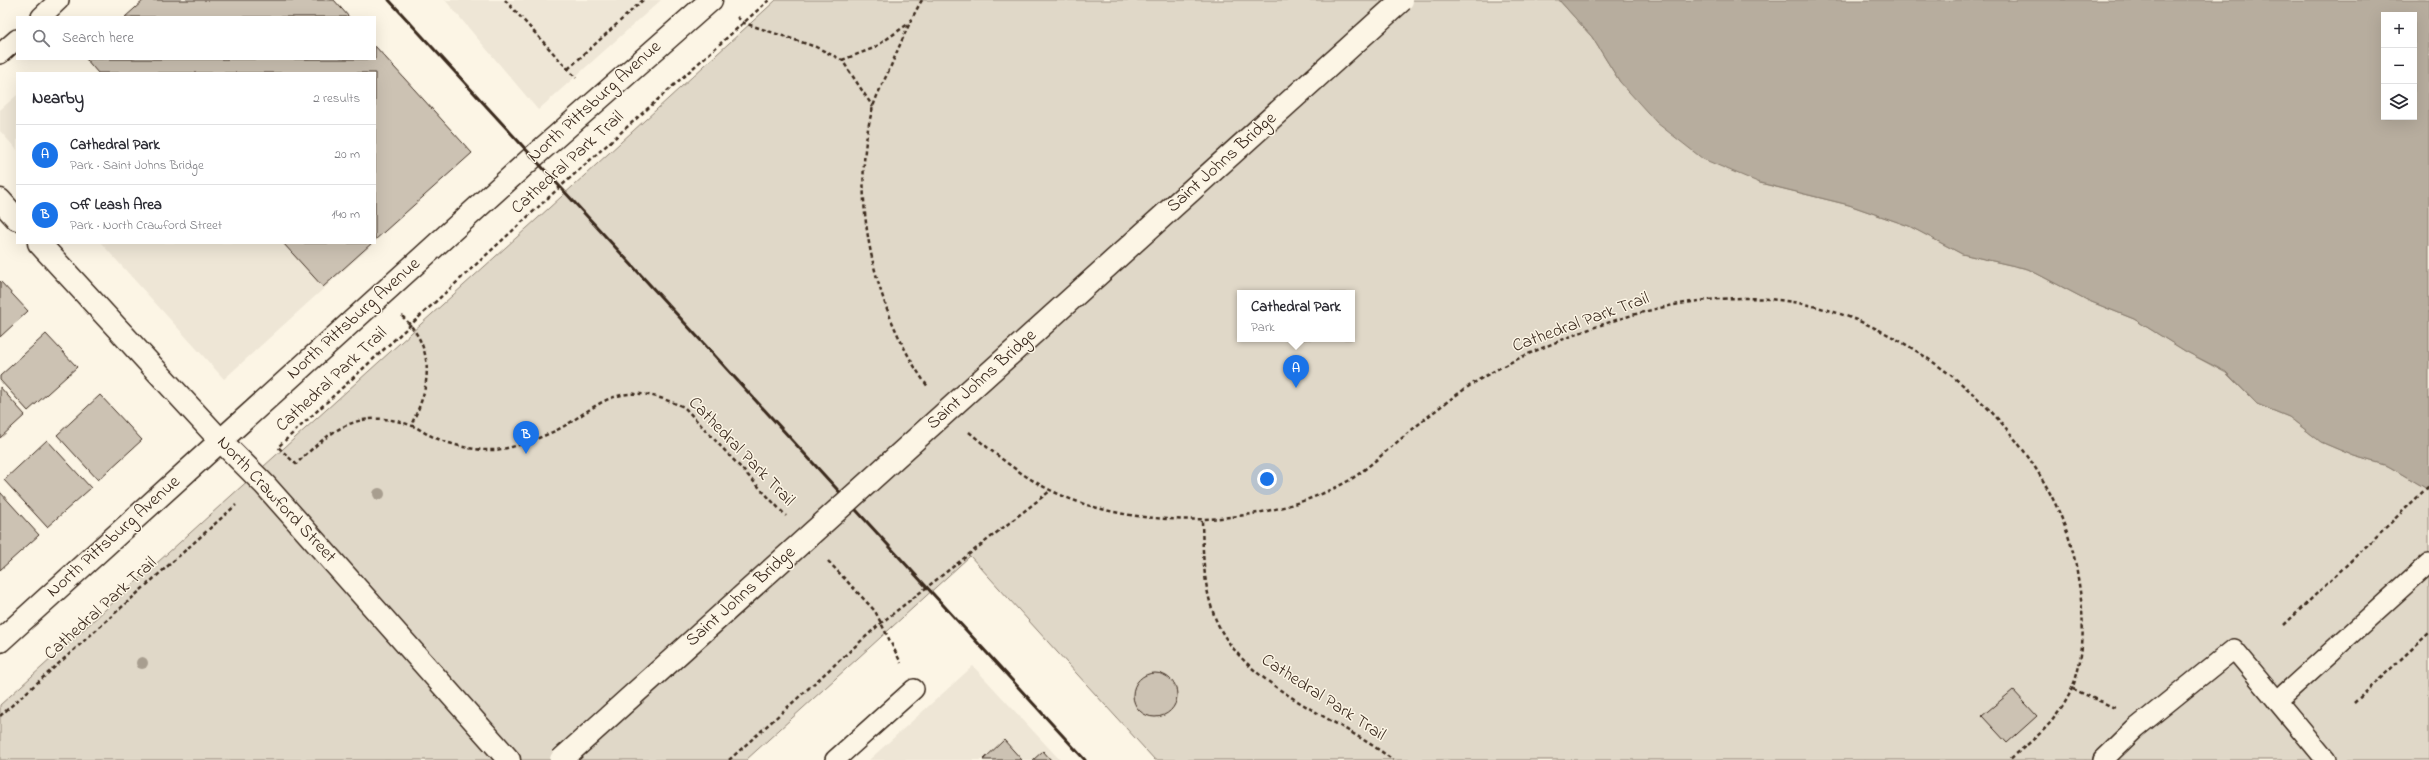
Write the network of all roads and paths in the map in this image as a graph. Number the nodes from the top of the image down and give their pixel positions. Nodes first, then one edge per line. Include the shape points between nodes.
1 (59, 0) edge
2 (506, 0) edge
3 (643, 0) edge
4 (710, 0) edge
5 (769, 0) edge
6 (922, 0) edge
7 (1402, 0) edge
8 (734, 14) dead end
9 (42, 16) edge
10 (744, 23) junction
11 (908, 24) junction
12 (16, 40) edge
13 (0, 54) edge
14 (842, 60) junction
15 (568, 69) junction
16 (595, 102) junction
17 (873, 107) junction
18 (0, 200) edge
19 (16, 218) edge
20 (40, 244) edge
21 (381, 295) junction
22 (412, 325) junction
23 (930, 390) dead end
24 (411, 425) junction
25 (966, 430) dead end
26 (220, 440) junction
27 (2429, 486) edge
28 (1050, 490) junction
29 (236, 505) dead end
30 (1202, 521) junction
31 (792, 522) dead end
32 (824, 557) dead end
33 (2429, 563) edge
34 (881, 623) junction
35 (2284, 625) dead end
36 (2429, 633) edge
37 (0, 641) edge
38 (914, 689) joint
39 (2073, 689) junction
40 (2277, 701) junction
41 (2354, 703) dead end
42 (0, 716) edge
43 (2136, 728) junction
44 (509, 760) edge
45 (561, 760) edge
46 (729, 760) edge
47 (836, 760) edge
48 (1393, 760) edge
49 (2009, 760) edge
50 (2103, 760) edge
51 (2326, 760) edge

1 - 9 lane
2 - 15 path
3 - 15 path
4 - 16 street, North Pittsburg Avenue
5 - 10 path, Cathedral Park Trail
6 - 11 path
7 - 45 street, Saint Johns Bridge, bridge
8 - 10 path
10 - 14 path via 816,47
10 - 22 path, Cathedral Park Trail via 560,187
11 - 14 path via 874,48
11 - 17 path
12 - 13 lane
14 - 17 path
15 - 16 path
16 - 21 street, North Pittsburg Avenue
17 - 23 path via 865,177 866,212 874,268 885,307 895,330 913,366
18 - 19 street
20 - 26 street, North Crawford Street
21 - 22 path, Cathedral Park Trail
21 - 26 street, North Pittsburg Avenue
22 - 24 path, Cathedral Park Trail via 421,339 427,364 425,389
22 - 24 path, Cathedral Park Trail via 278,447 296,464 350,422 375,419
24 - 31 path, Cathedral Park Trail via 430,436 461,446 501,449 557,430 598,404 617,396 630,393 666,399 684,407
25 - 28 path, Cathedral Park Trail via 1016,471
26 - 37 street, North Pittsburg Avenue
26 - 44 street, North Crawford Street via 266,485
27 - 35 path
28 - 30 path, Cathedral Park Trail via 1078,503 1112,512 1149,518
28 - 34 path
29 - 42 path, Cathedral Park Trail
30 - 39 path, Cathedral Park Trail via 1298,502 1348,481 1425,419 1482,378 1567,338 1616,320 1693,300 1784,300 1856,319 1906,343 1961,382 1981,400 2017,442 2056,508 2076,562 2082,644
30 - 48 path, Cathedral Park Trail via 1204,568 1211,603 1216,620 1240,656 1266,680
32 - 34 path via 875,611
33 - 40 lane
34 - 38 path
34 - 46 path
36 - 41 path
38 - 47 lane
39 - 43 path via 2114,707
39 - 49 path, Cathedral Park Trail via 2052,721
40 - 43 lane via 2234,649
40 - 51 lane
43 - 50 lane

